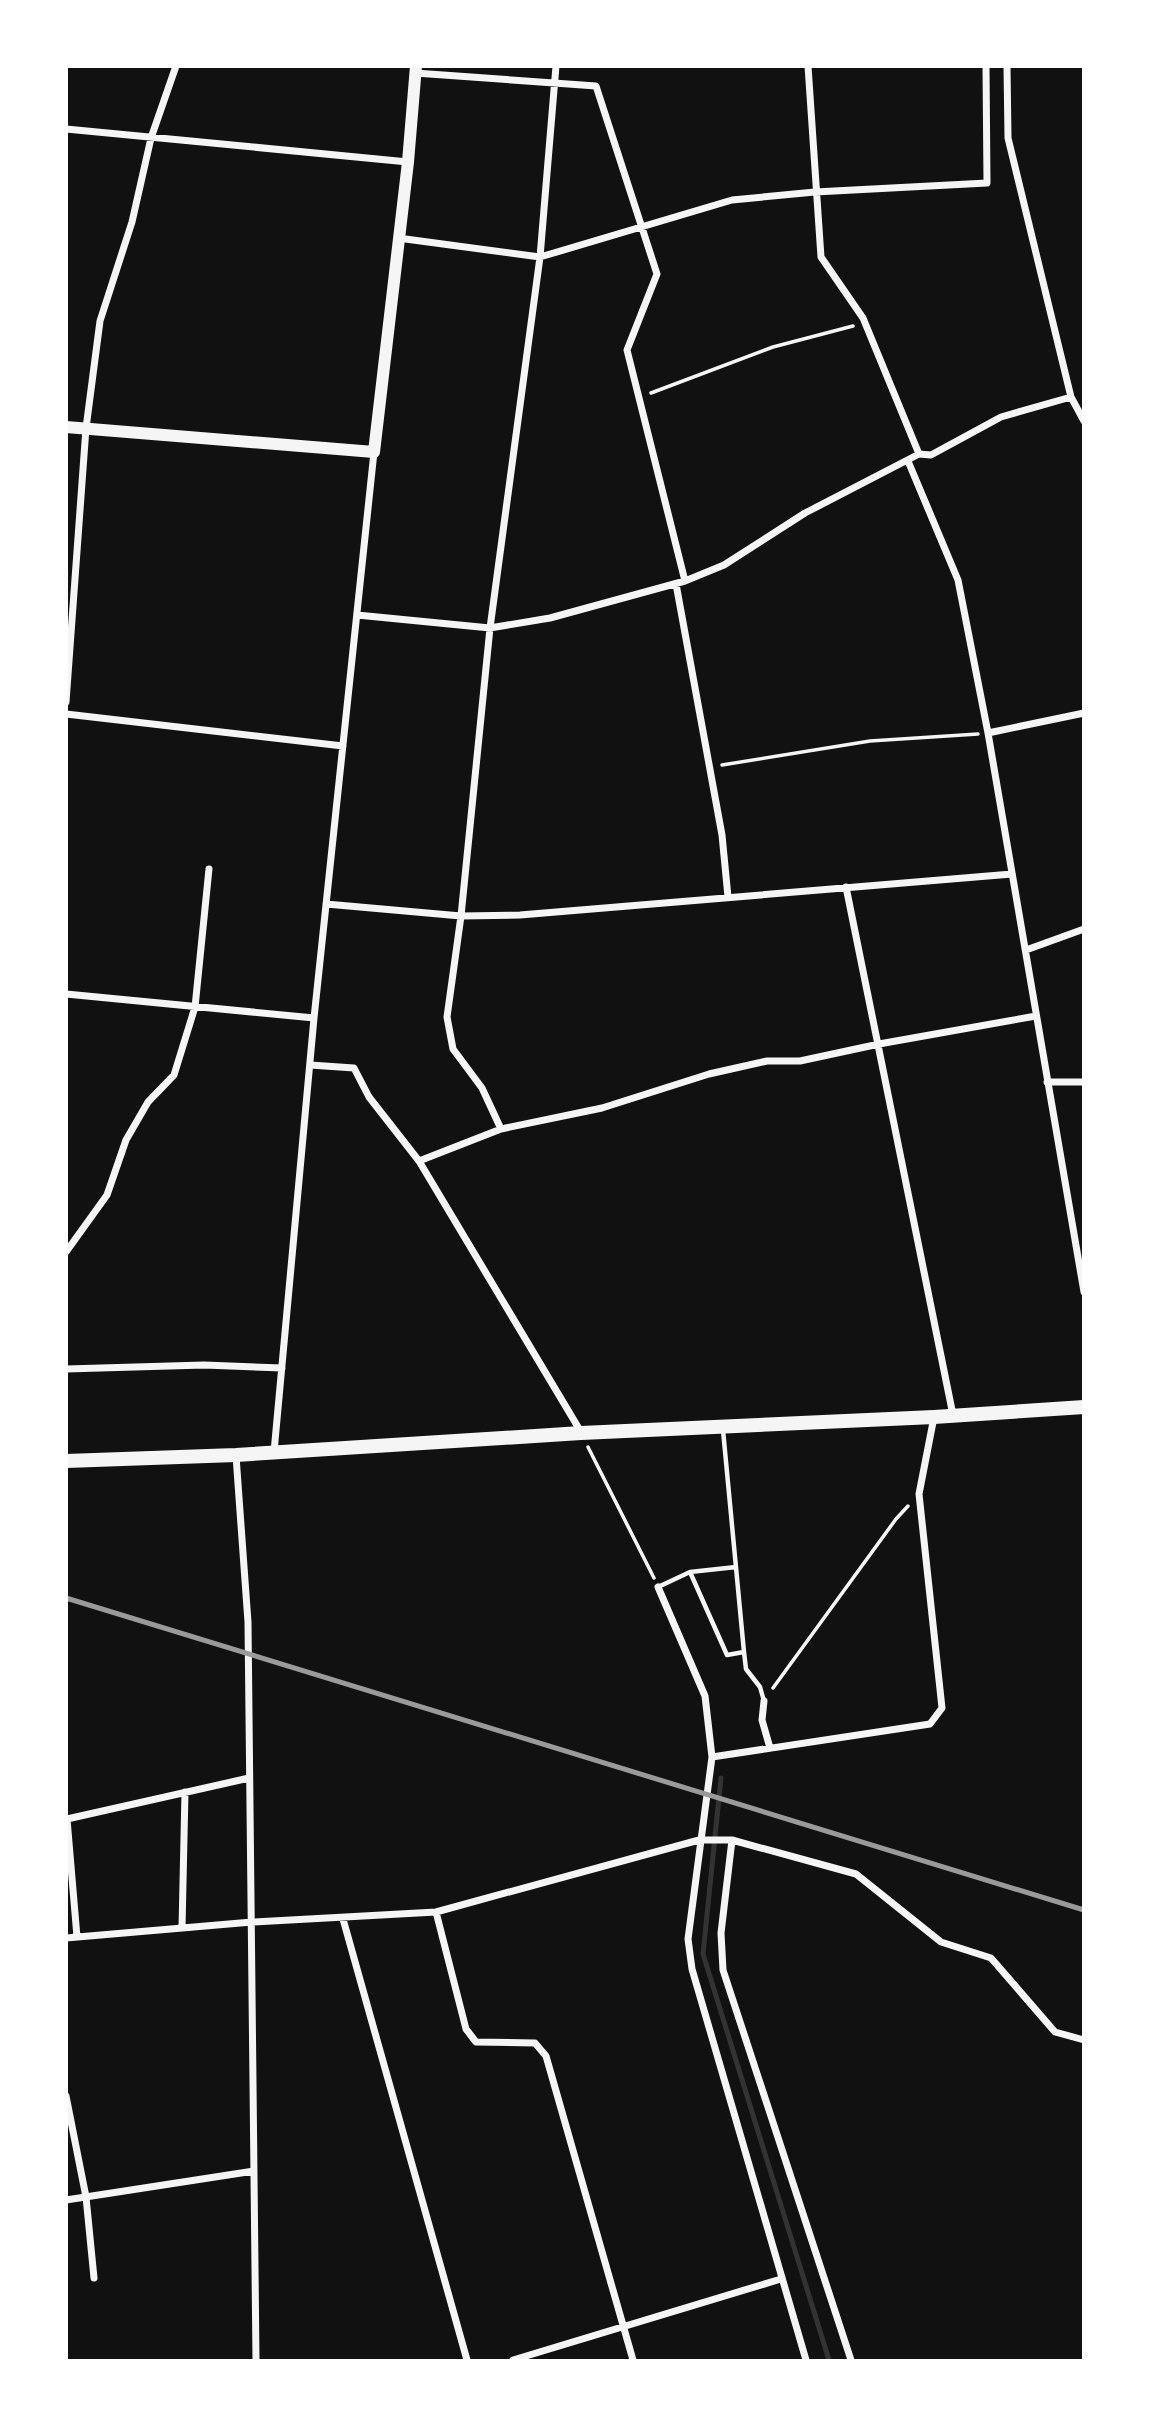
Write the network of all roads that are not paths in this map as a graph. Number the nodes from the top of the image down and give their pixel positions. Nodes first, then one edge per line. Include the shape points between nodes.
1 (176, 66) edge
2 (556, 66) edge
3 (808, 66) edge
4 (986, 66) edge
5 (1007, 66) edge
6 (416, 70) edge
7 (555, 84) junction
8 (66, 129) edge
9 (151, 138) junction
10 (408, 162) junction
11 (816, 192) junction
12 (641, 227) junction
13 (398, 238) junction
14 (540, 257) junction
15 (1071, 397) junction
16 (1083, 421) edge
17 (66, 427) edge
18 (86, 428) junction
19 (374, 452) junction
20 (919, 454) junction
21 (908, 461) junction
22 (685, 581) junction
23 (676, 584) junction
24 (356, 615) junction
25 (490, 628) junction
26 (66, 702) edge
27 (66, 713) edge
28 (1083, 713) edge
29 (988, 733) junction
30 (343, 746) junction
31 (209, 869) dead end
32 (1012, 874) junction
33 (846, 887) junction
34 (727, 897) junction
35 (326, 904) junction
36 (461, 916) junction
37 (1083, 929) edge
38 (1026, 950) junction
39 (66, 994) edge
40 (195, 1007) junction
41 (1036, 1016) junction
42 (314, 1018) junction
43 (879, 1044) junction
44 (310, 1065) junction
45 (1048, 1082) junction
46 (1083, 1082) edge
47 (501, 1129) junction
48 (419, 1161) junction
49 (66, 1252) edge
50 (1083, 1292) edge
51 (282, 1368) junction
52 (66, 1369) edge
53 (1083, 1407) edge
54 (953, 1415) junction
55 (934, 1417) junction
56 (723, 1427) junction
57 (581, 1433) junction
58 (274, 1452) junction
59 (236, 1455) junction
60 (66, 1461) edge
61 (736, 1567) junction
62 (691, 1572) junction
63 (658, 1587) joint
64 (744, 1653) junction
65 (764, 1701) joint
66 (770, 1748) junction
67 (712, 1757) junction
68 (249, 1778) junction
69 (185, 1793) junction
70 (699, 1840) junction
71 (732, 1840) junction
72 (436, 1912) junction
73 (343, 1919) junction
74 (252, 1922) junction
75 (182, 1928) junction
76 (77, 1937) junction
77 (66, 1938) edge
78 (1083, 2040) edge
79 (66, 2096) edge
80 (254, 2171) junction
81 (86, 2197) junction
82 (66, 2200) edge
83 (94, 2278) dead end
84 (781, 2279) junction
85 (624, 2328) junction
86 (256, 2361) edge
87 (467, 2361) edge
88 (513, 2361) edge
89 (633, 2361) edge
90 (806, 2361) edge
91 (851, 2361) edge

1 - 9 street
2 - 7 street
3 - 11 street
4 - 11 street via 987,183
5 - 15 street via 1008,138
6 - 7 street
6 - 10 main road
7 - 12 street via 596,86
7 - 14 street
8 - 9 street
9 - 10 street
9 - 18 street via 132,222 100,321
10 - 13 main road
11 - 12 street via 732,200
11 - 20 street via 821,257 865,323
12 - 14 street
12 - 22 street via 657,274 627,349
13 - 14 street
13 - 19 main road
14 - 25 street
15 - 16 street
15 - 20 street via 1001,417 931,455
17 - 18 main road
18 - 19 main road
18 - 26 street
19 - 24 street
20 - 21 street
21 - 22 street via 805,513 724,565
21 - 29 street via 958,580
22 - 23 street
23 - 25 street via 550,618
23 - 34 street via 722,835
24 - 25 street
24 - 30 street
25 - 36 street
27 - 30 street
28 - 29 street
29 - 32 street
30 - 35 street
31 - 40 street
32 - 33 street
32 - 38 street
33 - 34 street
33 - 43 street
34 - 36 street
35 - 36 street
35 - 42 street
36 - 47 street via 447,1017 453,1049 482,1088
37 - 38 street
38 - 41 street
39 - 40 street
40 - 42 street
40 - 49 street via 174,1074 148,1102 126,1140 107,1195
41 - 43 street
41 - 45 street
42 - 44 street
43 - 47 street via 800,1061 743,1066 603,1108
43 - 54 street
44 - 48 street via 354,1068 369,1097
44 - 51 street
45 - 46 street
45 - 50 street
47 - 48 street
48 - 57 street
51 - 52 street
51 - 58 street
53 - 54 main road
54 - 55 main road
55 - 56 main road
55 - 66 street via 919,1494 942,1708 930,1724
56 - 57 main road
56 - 61 lane
57 - 58 main road
58 - 59 main road
59 - 60 main road
59 - 68 street via 248,1622
61 - 62 lane
61 - 64 lane
62 - 63 lane
62 - 64 lane via 727,1655
63 - 67 street via 705,1696
64 - 65 lane via 746,1669
65 - 66 street via 762,1720
66 - 67 street
67 - 70 street
68 - 69 street
68 - 74 street
69 - 75 street
69 - 76 street via 67,1819
70 - 71 street
70 - 72 street
70 - 84 street via 688,1939 692,1969
71 - 78 street via 856,1874 941,1942 991,1958 1055,2032
71 - 91 street via 721,1933 723,1970
72 - 73 street
72 - 85 street via 467,2029 476,2042 535,2043 546,2056
73 - 74 street
73 - 87 street
74 - 75 street
74 - 80 street
75 - 76 street
76 - 77 street
79 - 81 street
80 - 81 street
80 - 86 street
81 - 82 street
81 - 83 street
84 - 85 street
84 - 90 street
85 - 88 street
85 - 89 street

